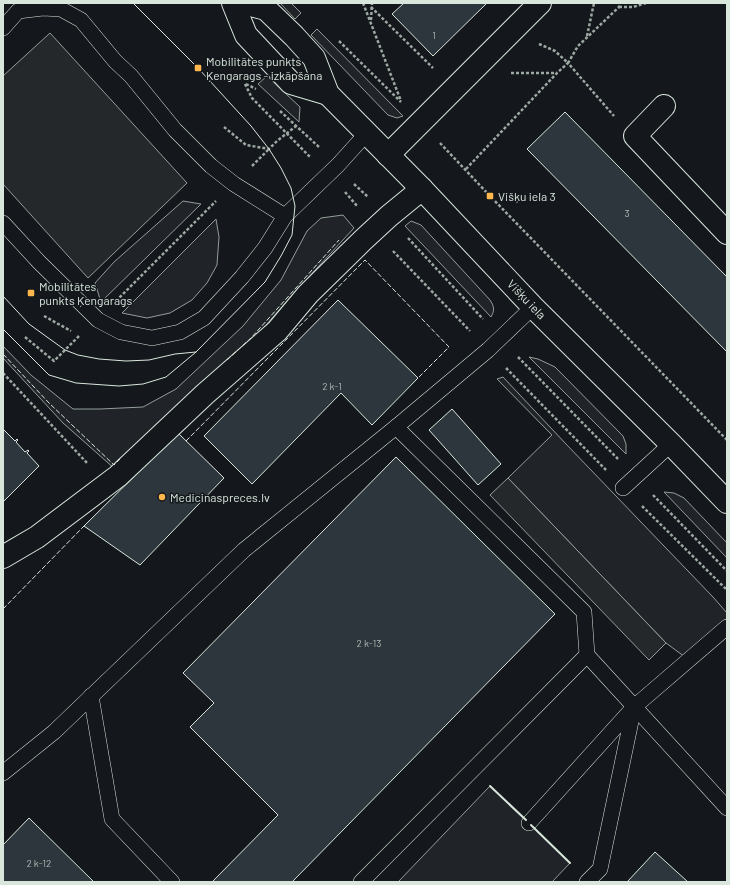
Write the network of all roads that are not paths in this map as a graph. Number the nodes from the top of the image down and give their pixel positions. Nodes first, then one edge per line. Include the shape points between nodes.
1 (233, 3) edge
2 (244, 3) edge
3 (540, 3) edge
4 (3, 28) edge
5 (328, 94) junction
6 (664, 106) dead end
7 (367, 133) junction
8 (388, 155) junction
9 (422, 189) junction
10 (285, 216) junction
11 (3, 223) edge
12 (727, 233) edge
13 (533, 307) junction
14 (396, 427) junction
15 (671, 444) junction
16 (623, 488) road end
17 (727, 502) edge
18 (3, 557) edge
19 (727, 627) edge
20 (587, 655) junction
21 (91, 696) junction
22 (634, 707) junction
23 (3, 773) edge
24 (727, 808) edge
25 (529, 823) dead end
26 (172, 882) edge
27 (361, 882) edge
28 (587, 882) edge

1 - 5 street, Višķu iela via 246,35 291,83
2 - 5 street, Višķu iela via 266,9 294,36 314,58
3 - 8 street
4 - 10 lane via 18,11 42,8 61,10 81,20 175,130 211,166 234,184
5 - 7 street, Višķu iela
6 - 12 street via 635,136
7 - 8 street, Višķu iela
7 - 10 lane
8 - 9 street, Višķu iela
9 - 13 street, Višķu iela
9 - 18 street via 389,216 308,294 277,331 118,476 37,537
10 - 11 lane via 265,248 242,277 204,318 180,332 152,338 121,332 98,320
13 - 14 lane via 488,350
13 - 15 street, Višķu iela
14 - 20 lane via 584,612
14 - 21 lane via 244,550
15 - 16 lane
15 - 17 street, Višķu iela
19 - 22 lane
20 - 22 lane
20 - 27 lane
21 - 23 lane via 54,732
21 - 26 lane via 112,819
22 - 24 lane
22 - 25 lane
22 - 28 lane via 600,869

